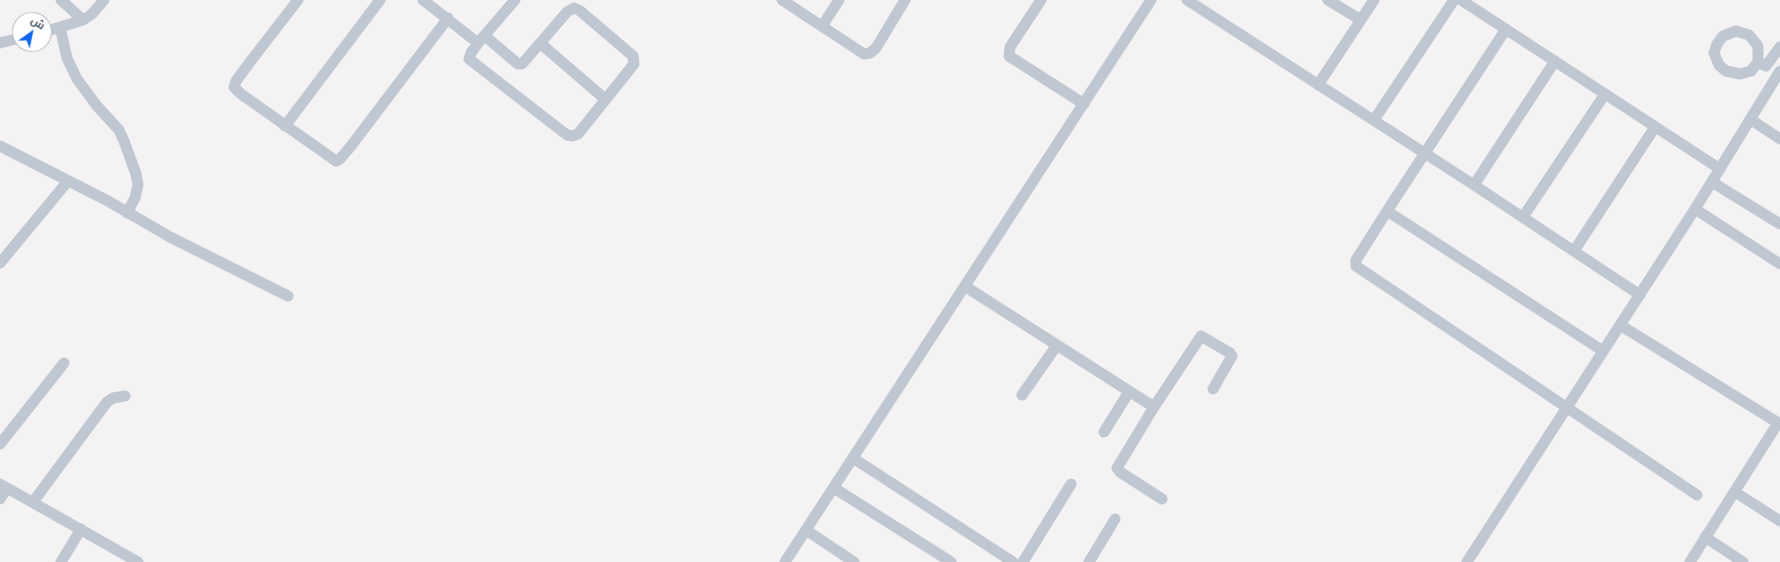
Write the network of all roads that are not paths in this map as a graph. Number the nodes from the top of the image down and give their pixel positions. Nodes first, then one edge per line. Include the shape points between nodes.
1 (61, 0) edge
2 (104, 0) edge
3 (298, 0) edge
4 (380, 0) edge
5 (423, 0) edge
6 (515, 0) edge
7 (782, 0) edge
8 (839, 0) edge
9 (905, 0) edge
10 (1041, 0) edge
11 (1151, 0) edge
12 (1187, 0) edge
13 (1328, 0) edge
14 (1374, 0) edge
15 (1454, 0) edge
16 (1461, 0) edge
17 (448, 18) junction
18 (83, 20) junction
19 (1361, 20) junction
20 (822, 26) junction
21 (60, 27) junction
22 (1506, 29) junction
23 (52, 30) edge
24 (12, 40) edge
25 (481, 40) junction
26 (0, 43) edge
27 (540, 43) junction
28 (1780, 46) edge
29 (1555, 62) junction
30 (1779, 74) edge
31 (1318, 85) junction
32 (1605, 94) junction
33 (605, 99) junction
34 (1084, 104) junction
35 (1750, 119) junction
36 (1374, 120) junction
37 (285, 126) junction
38 (1655, 127) junction
39 (1780, 139) edge
40 (0, 146) edge
41 (1426, 153) junction
42 (1720, 169) junction
43 (68, 181) junction
44 (1712, 182) junction
45 (1474, 185) junction
46 (1695, 209) junction
47 (1387, 211) junction
48 (127, 213) junction
49 (1523, 217) junction
50 (1780, 224) edge
51 (1574, 251) junction
52 (0, 263) edge
53 (1780, 264) edge
54 (966, 287) junction
55 (1640, 294) junction
56 (288, 296) dead end
57 (1620, 325) junction
58 (1057, 345) junction
59 (1603, 351) junction
60 (64, 363) dead end
61 (1213, 389) dead end
62 (1129, 392) junction
63 (125, 396) dead end
64 (1022, 396) dead end
65 (1154, 407) junction
66 (1567, 407) junction
67 (1779, 424) edge
68 (1104, 432) dead end
69 (0, 444) edge
70 (853, 458) junction
71 (1071, 484) dead end
72 (4, 486) edge
73 (834, 488) junction
74 (1734, 492) junction
75 (1697, 495) dead end
76 (0, 499) edge
77 (1162, 499) dead end
78 (32, 502) junction
79 (1115, 519) dead end
80 (1780, 521) edge
81 (81, 529) junction
82 (806, 530) junction
83 (1705, 537) junction
84 (61, 562) edge
85 (138, 562) edge
86 (785, 562) edge
87 (854, 562) edge
88 (951, 562) edge
89 (1014, 562) edge
90 (1023, 562) edge
91 (1089, 562) edge
92 (1467, 562) edge
93 (1690, 562) edge
94 (1743, 562) edge

1 - 18 street
2 - 18 street
3 - 37 street via 234,86
4 - 37 street
5 - 17 street
6 - 25 street
7 - 20 street
8 - 20 street
9 - 20 street via 876,48 870,53 864,54
10 - 34 street via 1010,47 1009,56
11 - 34 street
12 - 31 street
13 - 19 street
14 - 19 street
15 - 36 street
16 - 22 street
17 - 25 street
17 - 37 street via 338,160
18 - 21 street
19 - 31 street
21 - 23 street
21 - 48 street via 67,58 77,79 96,106 119,130 136,174 138,185
22 - 29 street
22 - 41 street
24 - 26 street
25 - 27 street via 519,64 523,63
25 - 33 street via 470,55 470,62 569,136 578,134
27 - 33 street
27 - 33 street via 567,12 573,8 579,10 635,61
28 - 30 street via 1762,64
29 - 32 street
29 - 45 street
30 - 35 street
31 - 36 street
32 - 38 street
32 - 49 street
34 - 54 street
35 - 39 street
35 - 42 street
36 - 41 street
38 - 42 street
38 - 51 street
40 - 43 street
41 - 45 street
41 - 47 street
42 - 44 street
43 - 48 street
43 - 52 street
44 - 46 street
44 - 50 street
45 - 49 street
46 - 53 street
46 - 55 street
47 - 59 street
47 - 66 street via 1356,260 1356,266
48 - 56 street
49 - 51 street
51 - 55 street
54 - 58 street
54 - 70 street
55 - 57 street
57 - 59 street
57 - 67 street
58 - 62 street
58 - 64 street
59 - 66 street
60 - 69 street
61 - 65 street via 1232,354 1201,336
62 - 65 street
62 - 68 street
63 - 78 street via 107,402
65 - 77 street via 1117,468
66 - 75 street
66 - 92 street
67 - 74 street
70 - 73 street
70 - 89 street
71 - 90 street
72 - 76 street
72 - 78 street
73 - 82 street
73 - 88 street
74 - 80 street
74 - 83 street
78 - 81 street
79 - 91 street
81 - 84 street
81 - 85 street
82 - 86 street
82 - 87 street
83 - 93 street
83 - 94 street

